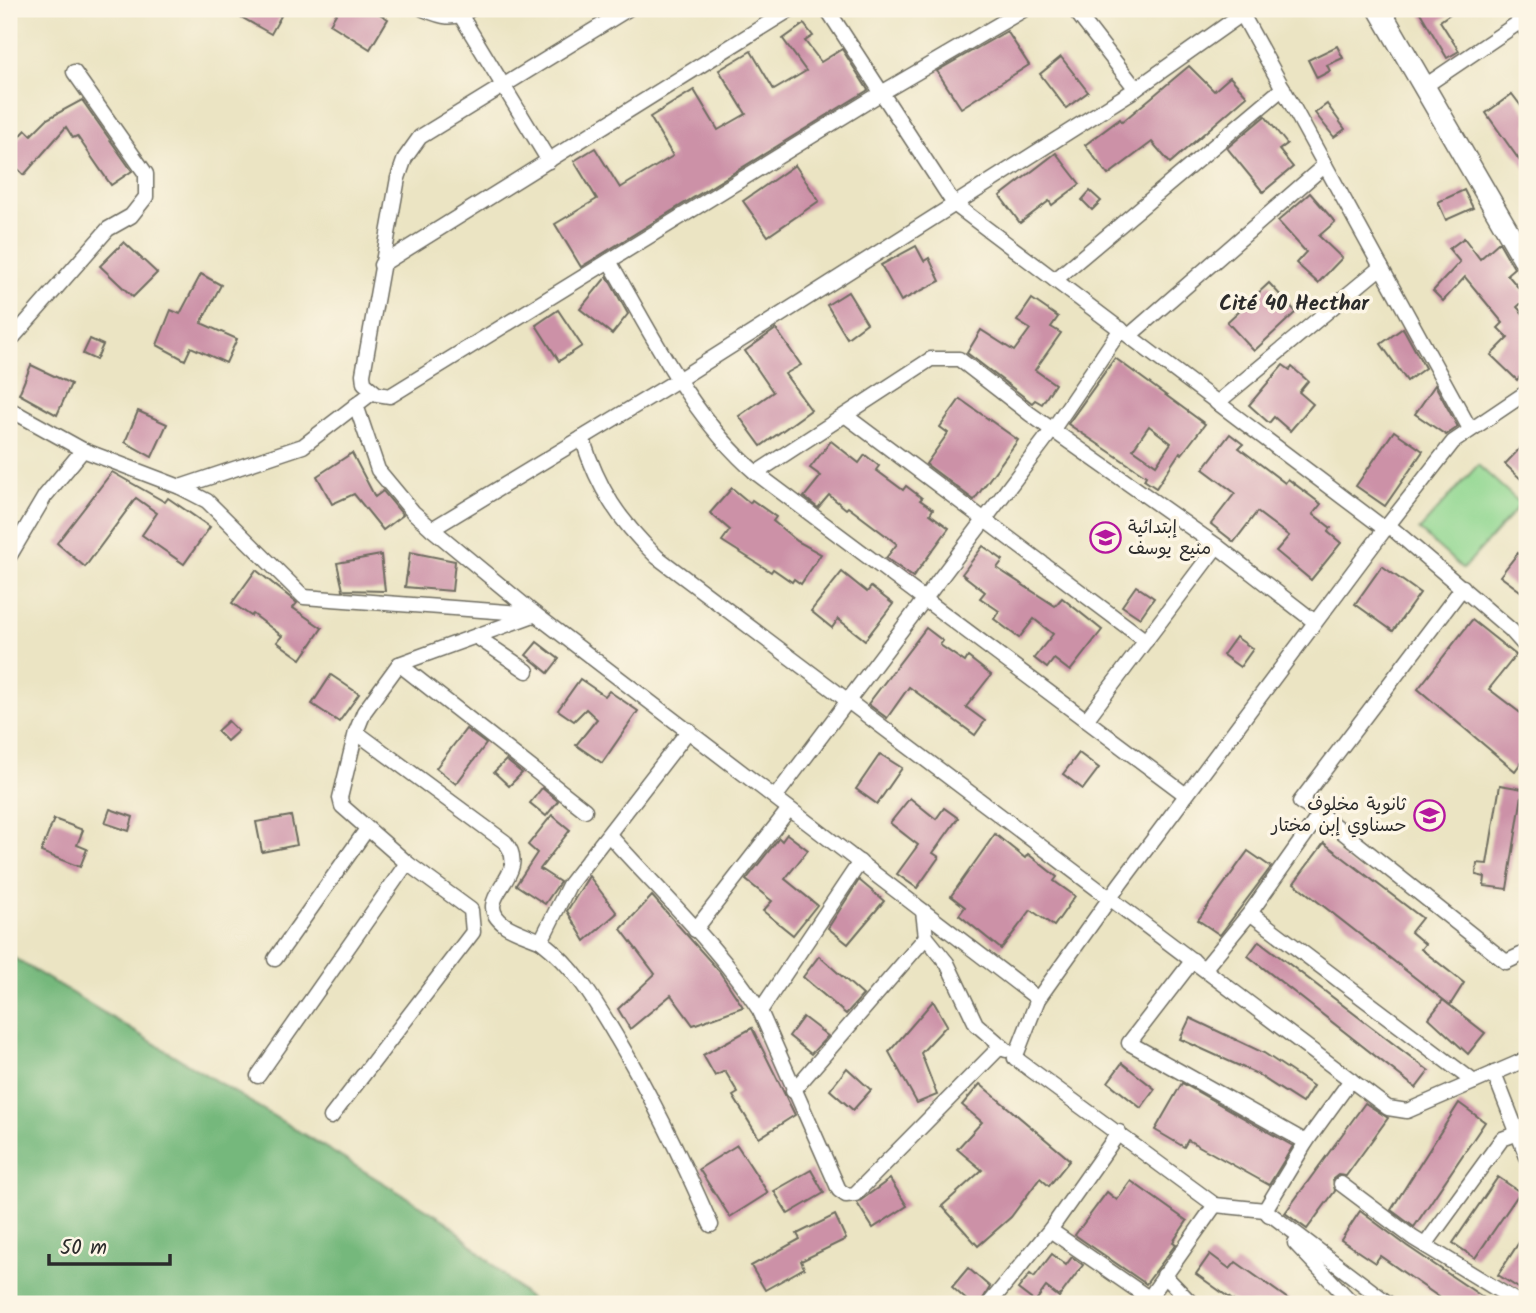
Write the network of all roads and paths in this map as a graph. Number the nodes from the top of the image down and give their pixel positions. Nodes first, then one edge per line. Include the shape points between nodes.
1 (423, 9) edge
2 (628, 9) edge
3 (790, 9) edge
4 (827, 9) edge
5 (1025, 9) edge
6 (1074, 9) edge
7 (1380, 9) edge
8 (1246, 11) edge
9 (466, 13) edge
10 (1521, 20) edge
11 (74, 72) dead end
12 (502, 86) junction
13 (1425, 86) junction
14 (1283, 88) junction
15 (1136, 89) junction
16 (883, 92) junction
17 (549, 161) junction
18 (1325, 164) junction
19 (954, 204) junction
20 (609, 261) junction
21 (1527, 264) edge
22 (381, 265) junction
23 (1381, 267) junction
24 (1055, 280) junction
25 (1126, 332) junction
26 (9, 342) edge
27 (679, 379) junction
28 (373, 392) junction
29 (1527, 392) edge
30 (1217, 403) junction
31 (356, 405) junction
32 (9, 409) edge
33 (846, 416) junction
34 (1054, 429) junction
35 (1470, 429) junction
36 (582, 438) junction
37 (83, 450) junction
38 (756, 473) junction
39 (180, 487) junction
40 (984, 519) junction
41 (1387, 527) junction
42 (432, 529) junction
43 (1217, 546) junction
44 (9, 557) edge
45 (1463, 587) junction
46 (924, 599) junction
47 (535, 614) junction
48 (1315, 622) junction
49 (477, 637) junction
50 (1146, 641) junction
51 (1527, 648) edge
52 (399, 664) junction
53 (527, 671) dead end
54 (846, 700) junction
55 (1086, 720) junction
56 (689, 730) junction
57 (356, 732) junction
58 (1186, 795) junction
59 (776, 796) junction
60 (789, 809) junction
61 (585, 810) dead end
62 (1320, 814) junction
63 (367, 829) junction
64 (610, 836) junction
65 (860, 862) junction
66 (407, 863) junction
67 (1110, 898) junction
68 (923, 911) junction
69 (1250, 913) junction
70 (695, 930) junction
71 (926, 937) junction
72 (541, 941) junction
73 (1527, 952) edge
74 (275, 959) dead end
75 (1199, 964) junction
76 (1038, 999) junction
77 (760, 1011) junction
78 (1001, 1046) junction
79 (1015, 1058) junction
80 (1527, 1059) edge
81 (1493, 1073) junction
82 (258, 1076) dead end
83 (1352, 1080) junction
84 (1474, 1082) junction
85 (793, 1091) junction
86 (331, 1117) dead end
87 (1119, 1132) junction
88 (1522, 1132) edge
89 (1306, 1142) junction
90 (1527, 1157) edge
91 (1341, 1184) dead end
92 (1215, 1205) junction
93 (1265, 1210) junction
94 (711, 1225) dead end
95 (1050, 1230) junction
96 (1425, 1245) junction
97 (1164, 1275) junction
98 (1146, 1301) edge
99 (989, 1304) edge
100 (1192, 1304) edge
101 (1353, 1304) edge
102 (1389, 1304) edge
103 (1521, 1304) edge

1 - 9 street via 444,18
2 - 12 street
3 - 17 street
4 - 16 street
5 - 16 street
6 - 15 street
7 - 13 main road
8 - 14 street
8 - 15 street
9 - 12 street
10 - 13 street
11 - 26 street via 146,174 146,197 131,216 108,229
12 - 17 street
12 - 22 street via 420,137 410,150 398,178
13 - 21 main road
14 - 18 street
14 - 24 street
15 - 19 street
16 - 19 street
16 - 20 street
17 - 22 street
18 - 23 street
18 - 25 street
19 - 24 street
19 - 27 street
20 - 27 street
20 - 28 street via 390,396
22 - 28 street via 363,374
23 - 30 street
23 - 35 street
24 - 25 street
25 - 30 street
25 - 34 street
27 - 36 street
27 - 38 street via 726,446
28 - 31 street
29 - 35 street
30 - 41 street
31 - 39 street via 303,446
31 - 42 street via 378,470
32 - 37 street
33 - 34 street via 931,359 947,357 959,359
33 - 38 street
33 - 40 street
34 - 40 street
34 - 43 street
35 - 41 street via 1453,442
36 - 42 street
36 - 54 street via 603,492 631,531 657,556
37 - 39 street
37 - 44 street via 45,496
38 - 46 street
39 - 47 street via 207,501 304,597
40 - 46 street
40 - 50 street
41 - 45 street
41 - 48 street
42 - 47 street
43 - 48 street
43 - 50 street
45 - 51 street
45 - 62 street via 1300,802
46 - 54 street
46 - 55 street
47 - 49 street
47 - 56 street
48 - 58 street
49 - 52 street
49 - 53 street
50 - 55 street
52 - 57 street via 364,712
52 - 61 street
54 - 59 street
54 - 67 street
55 - 58 street
56 - 59 street
56 - 64 street
57 - 63 street via 340,798
57 - 72 street via 505,842 515,863 496,895 496,916
58 - 67 street
59 - 60 street
60 - 65 street
60 - 70 street
62 - 69 street
62 - 73 street via 1506,962
63 - 66 street
63 - 74 street
64 - 70 street
64 - 72 street via 569,885
65 - 68 street
65 - 77 street
66 - 82 street
66 - 86 street via 471,910 473,932
67 - 75 street
67 - 76 street
68 - 71 street
68 - 76 street
69 - 75 street
69 - 84 street
70 - 77 street
71 - 78 street via 947,963 976,1024
71 - 85 street
72 - 94 street via 585,984 657,1105
75 - 83 street
75 - 89 street via 1129,1043
76 - 79 street
77 - 85 street
78 - 79 street
78 - 85 street via 855,1194 839,1190
79 - 87 street
80 - 81 street
81 - 84 street
81 - 88 street
83 - 84 street via 1388,1108 1407,1111
83 - 89 street
87 - 92 street
87 - 95 street
88 - 90 street
88 - 96 street via 1502,1139
89 - 93 street
91 - 96 street
92 - 93 street
92 - 97 street
93 - 101 street
93 - 102 street
95 - 98 street
95 - 99 street
96 - 103 street
97 - 98 street
97 - 100 street

